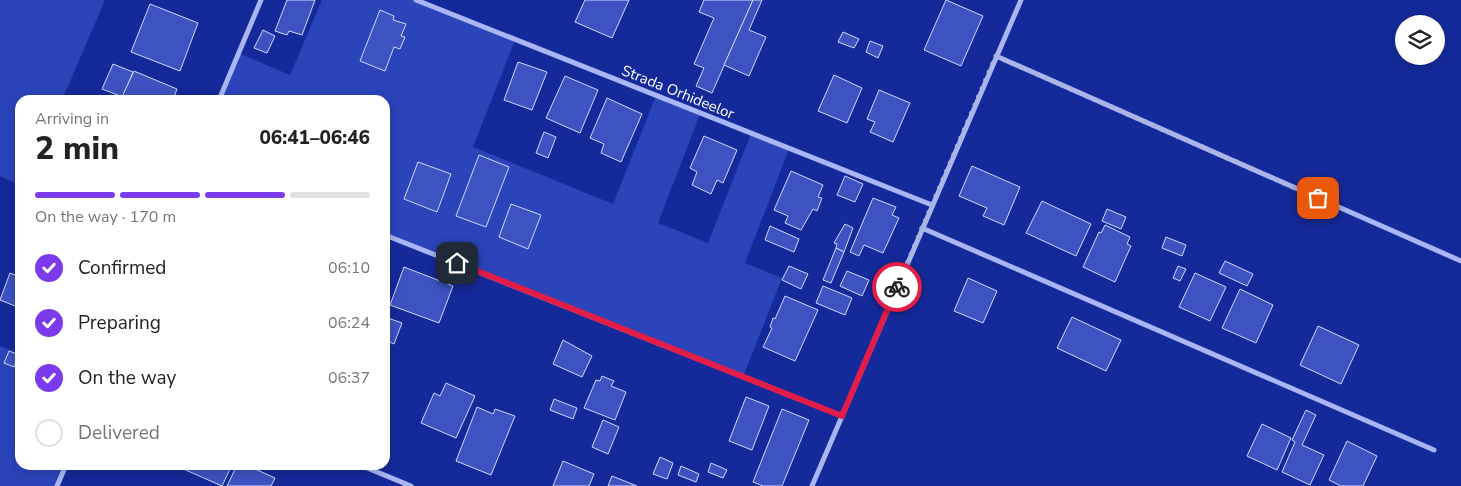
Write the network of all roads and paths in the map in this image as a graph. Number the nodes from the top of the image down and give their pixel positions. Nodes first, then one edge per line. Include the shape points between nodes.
1 (261, 0) edge
2 (416, 0) edge
3 (1021, 0) edge
4 (996, 56) junction
5 (221, 95) edge
6 (932, 205) junction
7 (922, 228) junction
8 (390, 237) edge
9 (1461, 261) edge
10 (842, 416) junction
11 (1434, 450) dead end
12 (64, 470) edge
13 (372, 470) edge
14 (57, 486) edge
15 (411, 486) edge
16 (812, 486) edge

1 - 5 street
2 - 6 street, Strada Orhideelor
3 - 4 street
4 - 6 street
4 - 9 street
6 - 7 street
7 - 10 street
7 - 11 street
8 - 10 street
10 - 16 street
12 - 14 street
13 - 15 street

